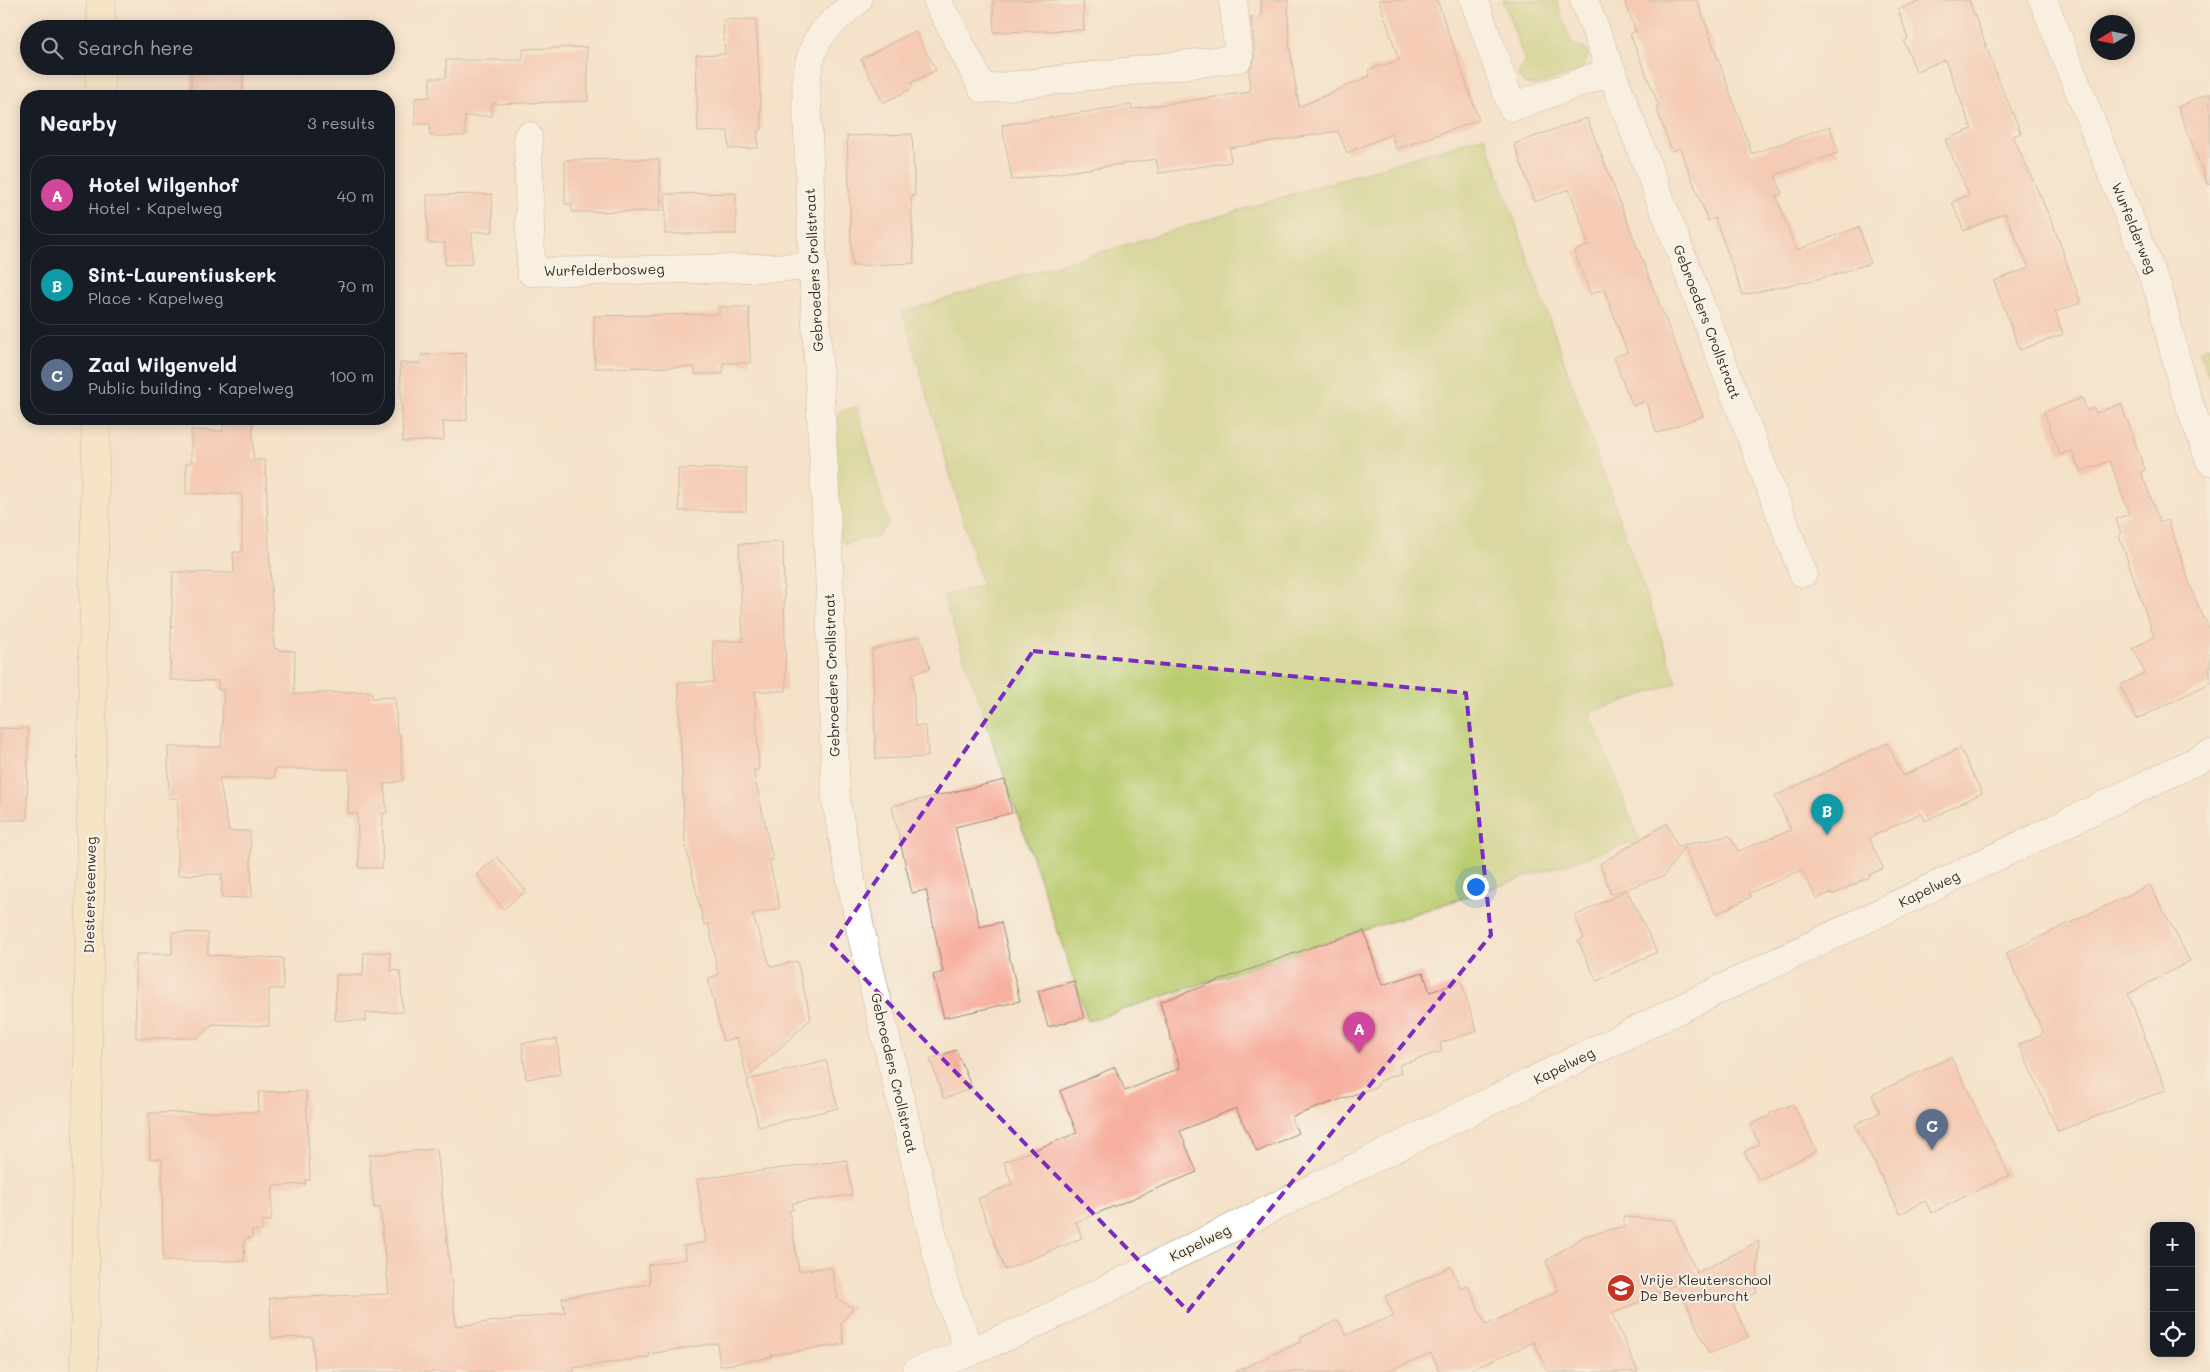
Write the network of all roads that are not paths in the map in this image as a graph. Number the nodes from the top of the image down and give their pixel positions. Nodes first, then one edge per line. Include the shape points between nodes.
1 (101, 0) edge
2 (858, 0) edge
3 (937, 0) edge
4 (1234, 0) edge
5 (1474, 0) edge
6 (1584, 0) edge
7 (2043, 0) edge
8 (101, 20) edge
9 (1612, 71) junction
10 (100, 75) edge
11 (100, 90) edge
12 (528, 136) dead end
13 (813, 267) junction
14 (96, 425) edge
15 (2210, 461) edge
16 (1803, 573) dead end
17 (2210, 754) edge
18 (970, 1352) junction
19 (84, 1372) edge
20 (916, 1372) edge

1 - 8 main road
2 - 13 street, Gebroeders Crollstraat via 819,36 810,55 806,80
3 - 4 street via 983,89 1239,58
5 - 9 street via 1512,107
6 - 9 street, Gebroeders Crollstraat
7 - 15 street, Wurfelderweg via 2159,292 2184,390
9 - 16 street, Gebroeders Crollstraat
10 - 11 main road
12 - 13 street, Wurfelderbosweg via 531,272
13 - 18 street, Gebroeders Crollstraat via 829,566 836,801 860,928 942,1275
14 - 19 main road, Diestersteenweg
17 - 18 street, Kapelweg via 1024,1329
18 - 20 street, Kapelweg

